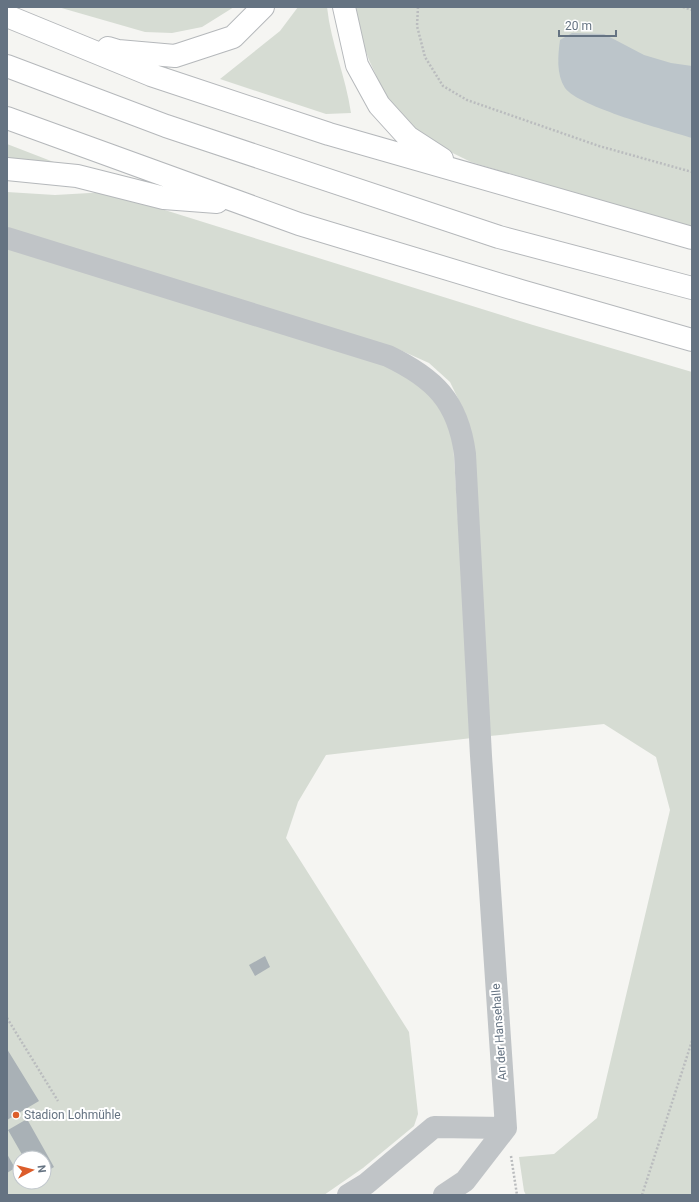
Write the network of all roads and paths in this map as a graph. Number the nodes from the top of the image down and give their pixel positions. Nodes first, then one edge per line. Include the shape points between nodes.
1 (263, 7) edge
2 (344, 7) edge
3 (418, 7) edge
4 (682, 7) edge
5 (692, 10) edge
6 (7, 15) edge
7 (7, 66) edge
8 (7, 118) edge
9 (7, 169) edge
10 (692, 172) edge
11 (465, 173) junction
12 (244, 204) junction
13 (7, 238) edge
14 (692, 238) edge
15 (692, 288) edge
16 (692, 340) edge
17 (7, 1018) edge
18 (692, 1041) edge
19 (58, 1101) dead end
20 (506, 1128) junction
21 (348, 1195) edge
22 (444, 1195) edge
23 (517, 1195) edge
24 (642, 1195) edge

1 - 6 highway via 233,37 175,56 118,51
2 - 11 highway via 356,65 379,105 408,137
3 - 10 path via 417,26 425,57 443,86 467,100 592,143
4 - 5 path
6 - 11 highway via 151,75 329,134
7 - 15 highway via 166,126 499,236
8 - 12 highway
9 - 12 highway via 77,176 164,198
11 - 14 highway
12 - 16 highway via 299,224
13 - 20 street, An der Hansehalle via 388,356 424,376 454,413 460,426 464,448 481,756
17 - 19 path
18 - 24 path
20 - 21 street via 434,1127 366,1184
20 - 22 street via 465,1181
20 - 23 path

